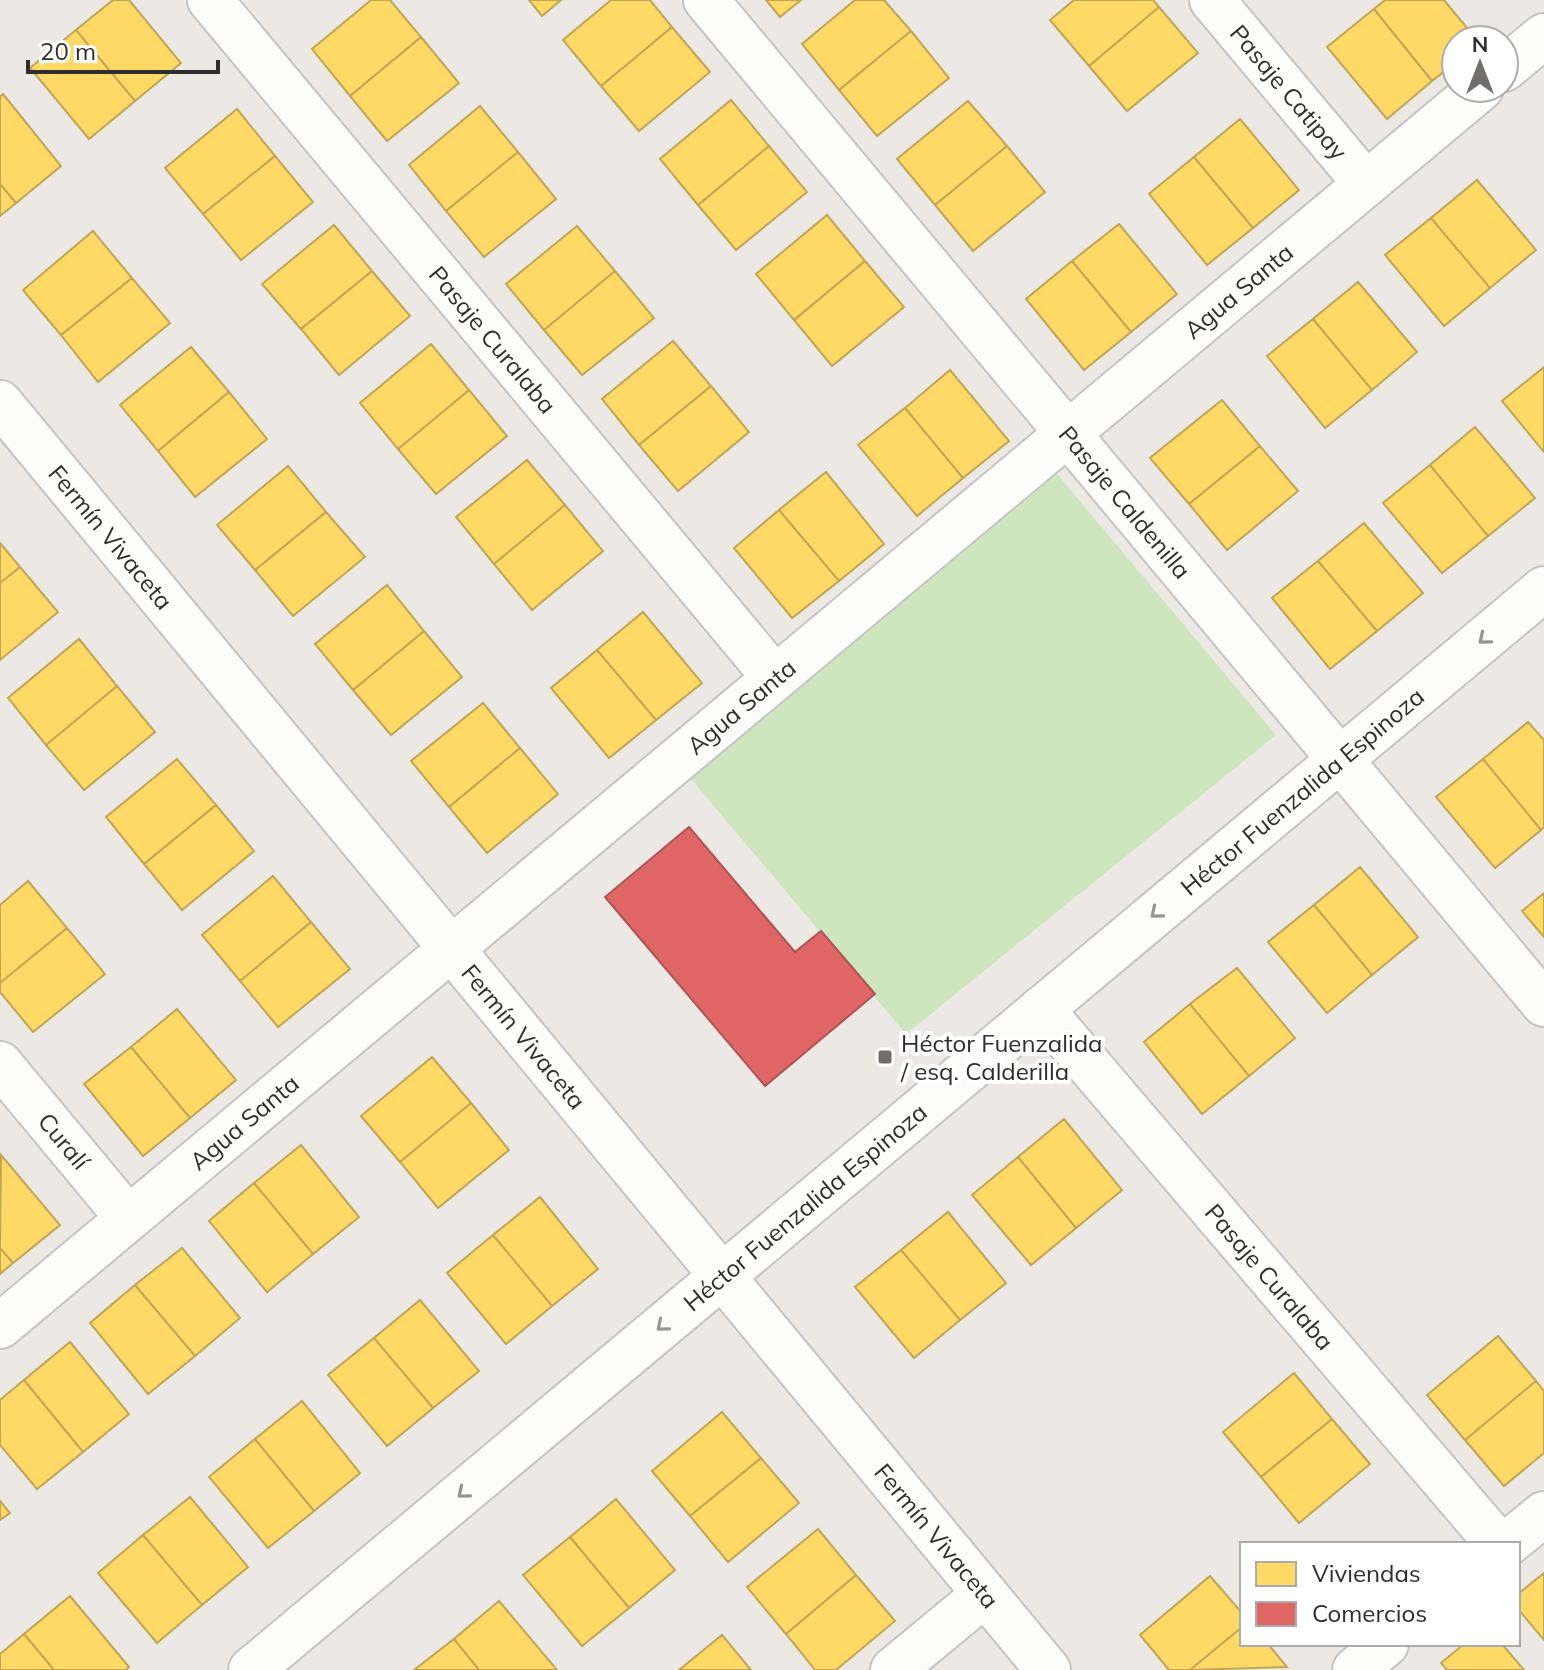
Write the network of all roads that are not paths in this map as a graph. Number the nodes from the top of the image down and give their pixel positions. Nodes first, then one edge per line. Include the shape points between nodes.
1 (210, 0) edge
2 (706, 0) edge
3 (1212, 0) edge
4 (1544, 36) edge
5 (1520, 56) edge
6 (1462, 104) edge
7 (1366, 184) junction
8 (0, 403) edge
9 (1068, 433) junction
10 (1544, 589) edge
11 (775, 678) junction
12 (1340, 759) junction
13 (451, 949) junction
14 (1544, 1004) edge
15 (1041, 1009) junction
16 (0, 1064) edge
17 (128, 1218) junction
18 (722, 1276) junction
19 (0, 1326) edge
20 (1544, 1514) edge
21 (1496, 1542) edge
22 (1509, 1542) edge
23 (985, 1594) junction
24 (1384, 1646) edge
25 (251, 1670) edge
26 (893, 1670) edge
27 (1048, 1670) edge
28 (1355, 1670) edge

1 - 11 street, Pasaje Curalaba
2 - 9 street, Pasaje Caldenilla
3 - 7 street, Pasaje Catipay
4 - 5 street
6 - 7 street, Agua Santa
7 - 9 street, Agua Santa
8 - 13 street, Fermín Vivaceta
9 - 11 street, Agua Santa
9 - 12 street, Pasaje Caldenilla
10 -> 12 street, Héctor Fuenzalida Espinoza
11 - 13 street, Agua Santa
12 - 14 street, Pasaje Caldenilla
12 -> 15 street, Héctor Fuenzalida Espinoza
13 - 17 street, Agua Santa
13 - 18 street, Fermín Vivaceta
15 - 18 street, Héctor Fuenzalida Espinoza
15 - 21 street, Pasaje Curalaba
16 - 17 street, Curalí
17 - 19 street, Agua Santa
18 - 23 street, Fermín Vivaceta
18 -> 25 street, Héctor Fuenzalida Espinoza
20 - 22 street
23 - 26 street
23 - 27 street, Fermín Vivaceta
24 - 28 street

